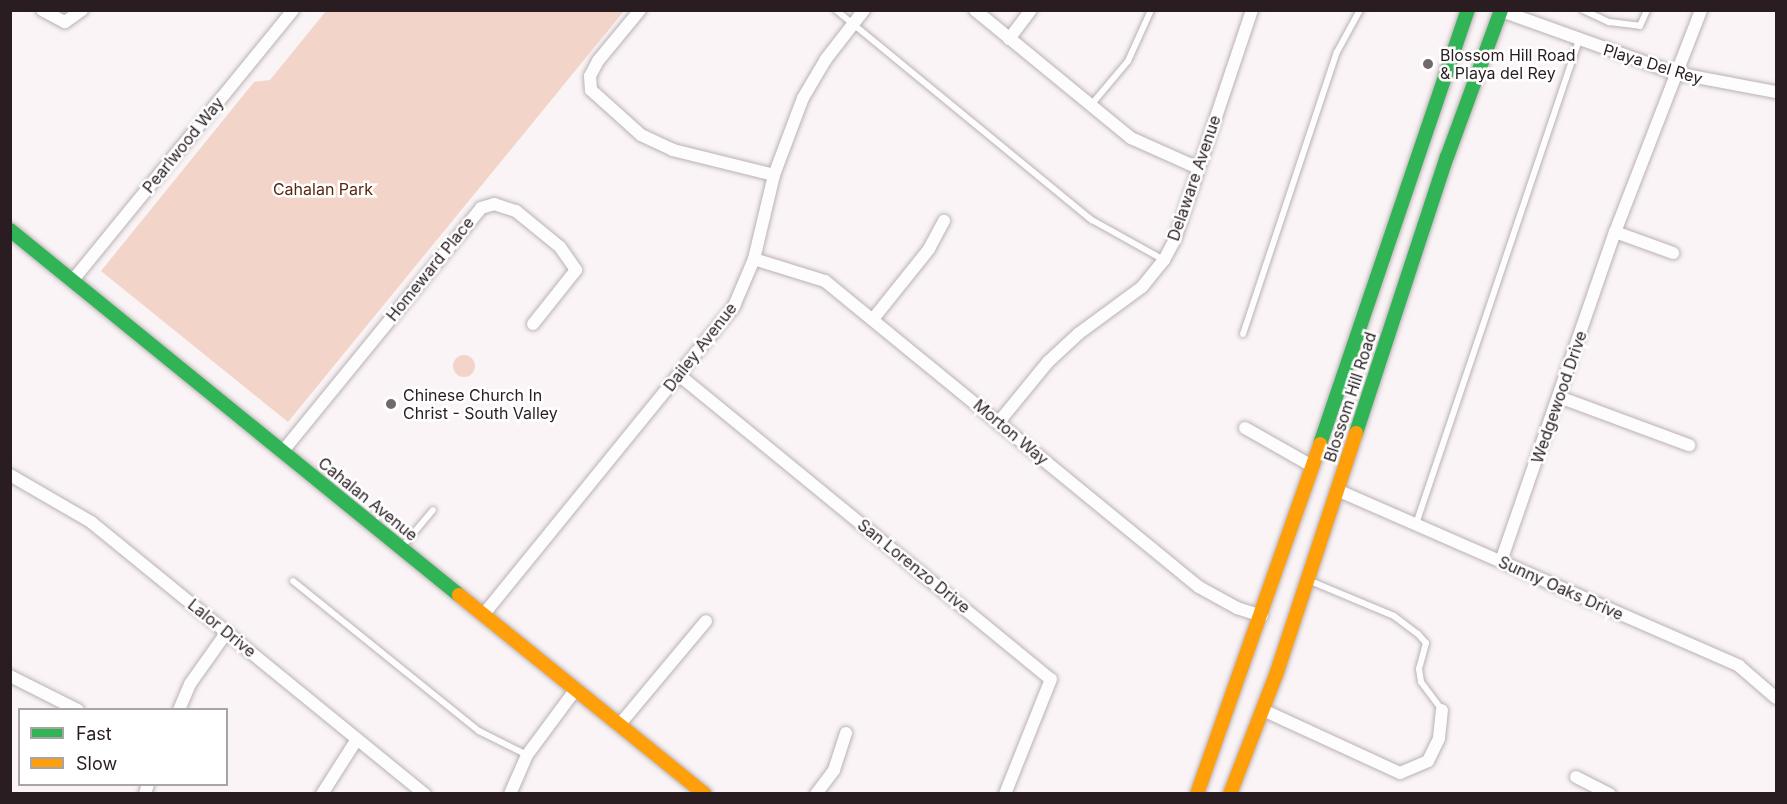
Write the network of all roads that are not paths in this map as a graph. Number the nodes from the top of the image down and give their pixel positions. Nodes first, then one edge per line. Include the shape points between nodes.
1 (42, 10) edge
2 (82, 10) edge
3 (293, 10) edge
4 (640, 10) edge
5 (836, 10) edge
6 (864, 10) edge
7 (975, 10) edge
8 (1031, 10) edge
9 (1151, 10) edge
10 (1252, 10) edge
11 (1360, 10) edge
12 (1468, 10) edge
13 (1583, 10) edge
14 (1647, 10) edge
15 (1701, 10) edge
16 (1500, 11) edge
17 (853, 24) junction
18 (1009, 39) junction
19 (1580, 40) junction
20 (1675, 73) junction
21 (1776, 93) edge
22 (1091, 105) junction
23 (1198, 168) junction
24 (774, 175) junction
25 (944, 221) dead end
26 (10, 230) edge
27 (1615, 232) junction
28 (1673, 253) dead end
29 (754, 259) junction
30 (1164, 260) junction
31 (73, 280) junction
32 (873, 319) junction
33 (533, 324) dead end
34 (1243, 334) dead end
35 (679, 375) junction
36 (1559, 397) junction
37 (998, 423) junction
38 (1245, 428) dead end
39 (1689, 445) dead end
40 (282, 451) junction
41 (1312, 466) junction
42 (10, 475) edge
43 (1337, 490) junction
44 (433, 510) dead end
45 (1416, 524) junction
46 (402, 548) junction
47 (1501, 561) junction
48 (1307, 580) junction
49 (293, 581) dead end
50 (484, 614) junction
51 (1262, 616) junction
52 (706, 621) dead end
53 (227, 632) junction
54 (10, 676) edge
55 (576, 689) junction
56 (1776, 698) edge
57 (74, 708) edge
58 (180, 708) edge
59 (1263, 710) junction
60 (1442, 710) joint
61 (620, 724) junction
62 (846, 733) dead end
63 (357, 739) junction
64 (527, 754) junction
65 (1576, 777) dead end
66 (322, 794) edge
67 (425, 794) edge
68 (510, 794) edge
69 (705, 794) edge
70 (816, 794) edge
71 (1005, 794) edge
72 (1197, 794) edge
73 (1230, 794) edge
74 (1610, 794) edge

1 - 2 street via 65,22
3 - 31 street, Pearlwood Way
4 - 24 street via 598,61 590,76 591,90 641,135 673,150
5 - 17 lane
6 - 17 street, Dailey Avenue
7 - 18 street
8 - 18 street
9 - 22 lane via 1128,61
10 - 23 street, Delaware Avenue
11 - 34 lane via 1337,52
12 - 41 main road, Blossom Hill Road
13 - 14 lane via 1609,22 1640,26
15 - 20 street, Wedgewood Drive
16 - 19 street, Playa Del Rey
16 - 43 main road, Blossom Hill Road via 1447,157
17 - 24 street, Dailey Avenue via 803,98
17 - 30 lane via 1092,220
18 - 22 street
19 - 20 street, Playa Del Rey
19 - 45 lane
20 - 21 street, Playa Del Rey
20 - 27 street, Wedgewood Drive
22 - 23 street via 1131,138
23 - 30 street, Delaware Avenue via 1175,239
24 - 29 street, Dailey Avenue
25 - 32 street via 929,249
26 - 31 main road, Cahalan Avenue
27 - 28 street
27 - 36 street, Wedgewood Drive
29 - 32 street, Morton Way via 825,281
29 - 35 street, Dailey Avenue via 734,306
30 - 37 street, Delaware Avenue via 1142,287 1078,334 1048,362
31 - 40 main road, Cahalan Avenue
32 - 37 street, Morton Way
33 - 40 street, Homeward Place via 576,270 560,247 516,211 494,204 481,208
35 - 50 street, Dailey Avenue
35 - 71 street, San Lorenzo Drive via 1051,679
36 - 39 street
36 - 47 street, Wedgewood Drive
37 - 51 street, Morton Way via 1199,587 1237,608
38 - 41 street
40 - 46 main road, Cahalan Avenue
41 - 51 main road, Blossom Hill Road
42 - 53 street, Lalor Drive via 91,522
43 - 45 street, Sunny Oaks Drive
43 - 48 main road, Blossom Hill Road
44 - 46 lane
45 - 47 street, Sunny Oaks Drive
46 - 50 main road, Cahalan Avenue
47 - 56 street, Sunny Oaks Drive via 1739,666
48 - 59 main road, Blossom Hill Road
48 - 60 lane via 1394,616 1418,634 1426,643 1419,669 1421,682
49 - 64 lane via 479,731
50 - 55 main road, Cahalan Avenue
51 - 72 main road, Blossom Hill Road
52 - 61 street
53 - 58 street via 190,684
53 - 63 street, Lalor Drive
54 - 57 street
55 - 61 main road, Cahalan Avenue
55 - 64 street
59 - 60 street via 1400,773 1428,761 1439,738
59 - 73 main road, Blossom Hill Road
61 - 69 main road, Cahalan Avenue
62 - 70 street via 834,770
63 - 66 street
63 - 67 street, Lalor Drive
64 - 68 street
65 - 74 street

